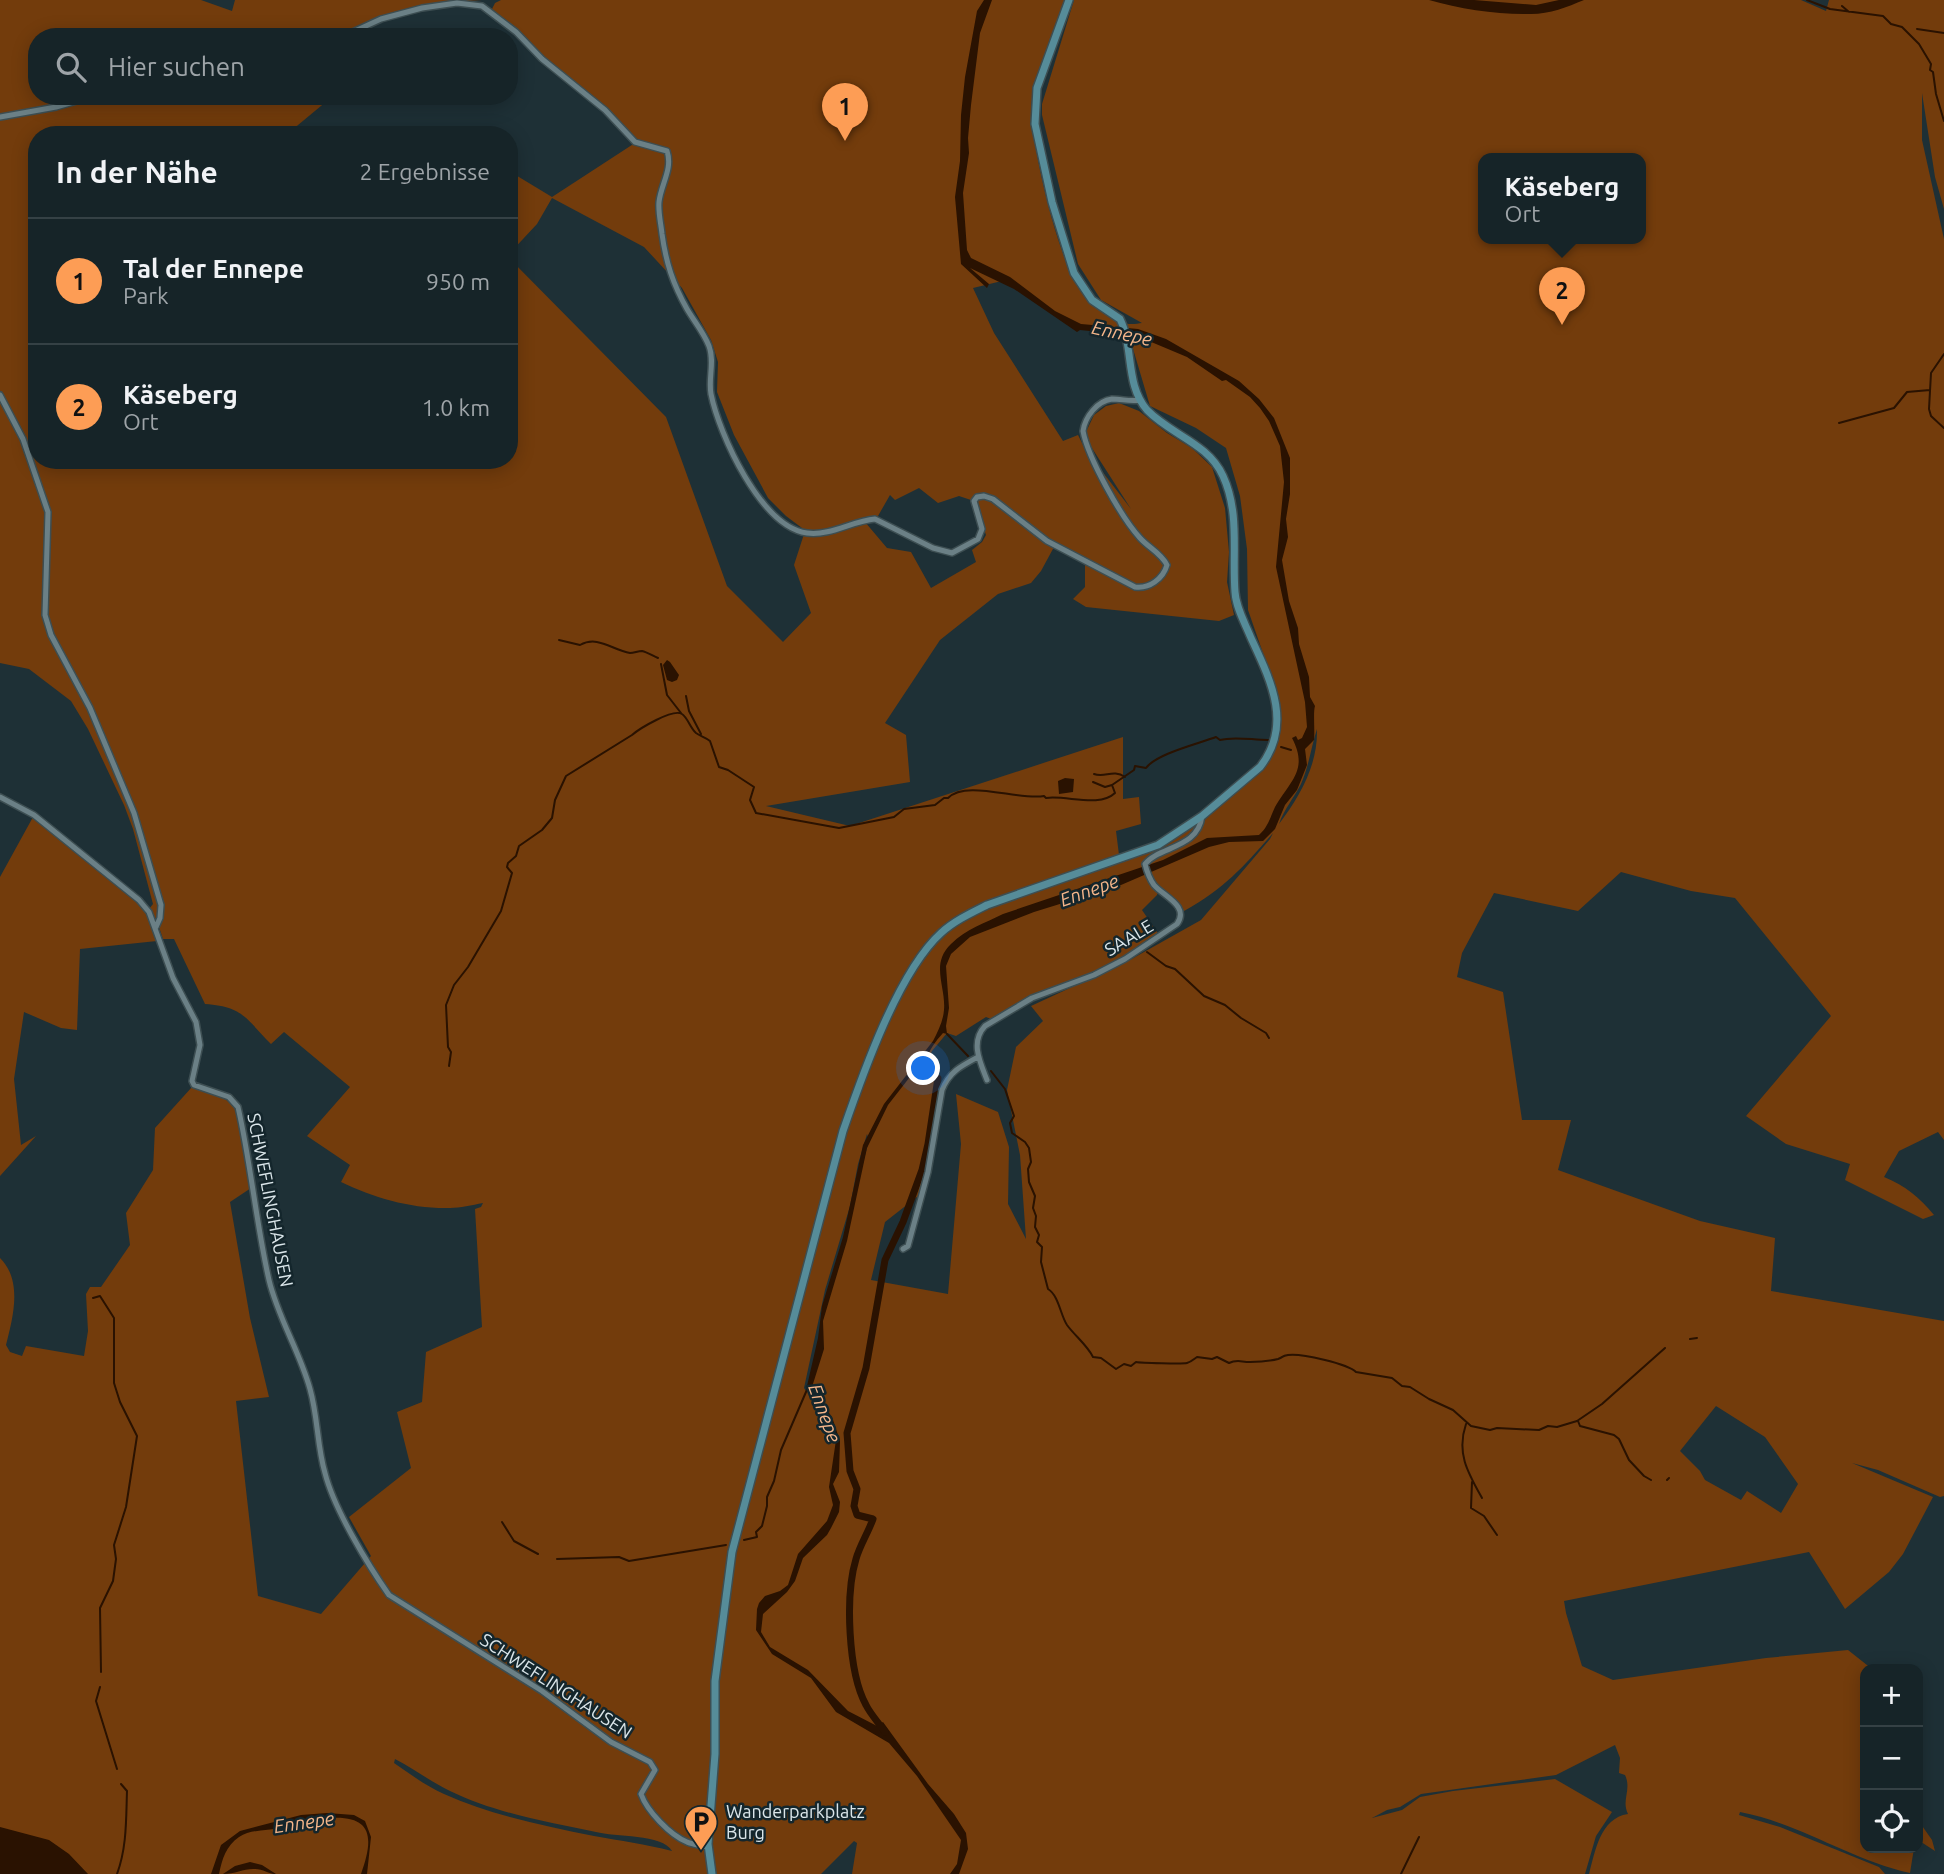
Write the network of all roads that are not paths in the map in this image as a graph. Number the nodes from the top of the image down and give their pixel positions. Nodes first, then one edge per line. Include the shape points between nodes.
1 (1069, 0) edge
2 (362, 28) edge
3 (511, 28) edge
4 (518, 34) edge
5 (63, 105) edge
6 (0, 117) edge
7 (0, 395) edge
8 (1140, 400) junction
9 (28, 454) edge
10 (33, 469) edge
11 (0, 797) edge
12 (1202, 816) junction
13 (156, 927) junction
14 (978, 1057) junction
15 (987, 1080) dead end
16 (903, 1248) dead end
17 (708, 1846) junction
18 (712, 1874) edge

1 - 8 street via 1037,89 1035,124 1074,273 1092,300 1123,325
2 - 3 street via 422,8 457,3 482,6
4 - 8 street via 635,142 667,150 670,159 659,204 666,263 709,345 710,390 725,437 757,496 797,531 818,533 875,519 952,553 978,539 982,529 974,501 984,496 1059,548 1135,587 1145,587 1164,575 1167,565 1141,540 1113,499 1083,431 1087,418 1103,402
5 - 6 street
7 - 9 street
8 - 12 street via 1147,410 1208,453 1224,477 1233,510 1239,611 1269,677 1278,718 1277,734 1260,768
10 - 13 street via 48,512 45,615 134,813 161,905
11 - 13 street, SCHWEFLINGHAUSEN via 34,815 122,886 149,912
12 - 14 street, SAALE via 1192,835 1145,864 1157,888 1181,912 1177,924 1125,960 1032,998 992,1021 980,1032
12 - 17 street via 1158,845 966,915 940,933 901,989 843,1131 732,1552 717,1653
13 - 17 street, SCHWEFLINGHAUSEN via 173,978 197,1022 200,1045 192,1081 229,1097 238,1107 269,1280 310,1387 329,1488 374,1574 389,1595 542,1691 611,1742 650,1762 655,1770 641,1794 646,1804 678,1837
14 - 15 street
14 - 16 street via 954,1070 942,1090 928,1172 908,1246
17 - 18 street

